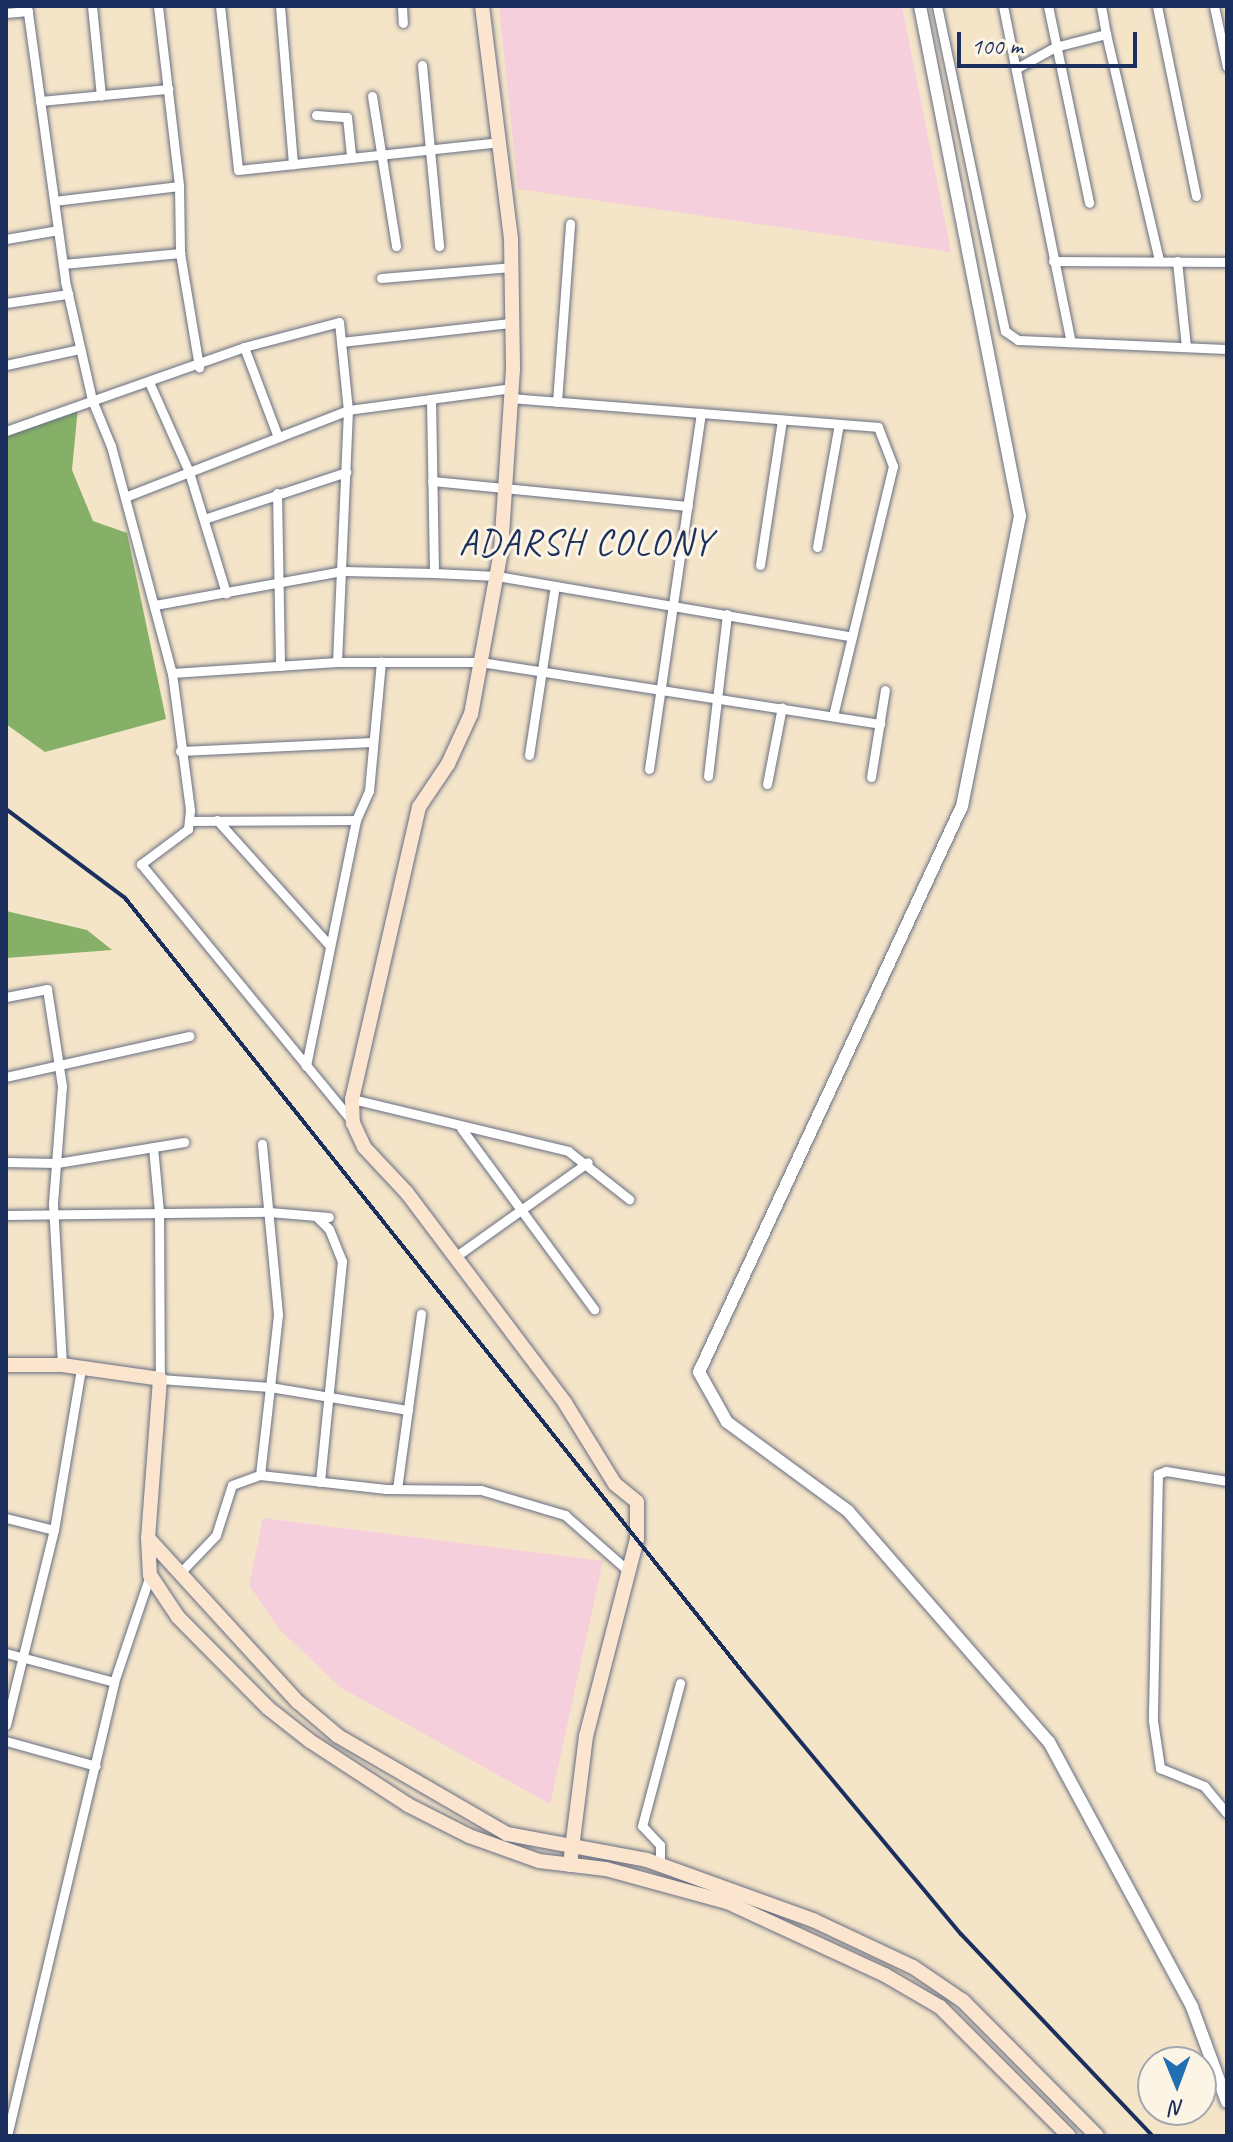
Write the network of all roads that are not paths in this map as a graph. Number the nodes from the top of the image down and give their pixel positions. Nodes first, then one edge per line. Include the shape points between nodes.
1 (92, 6) edge
2 (158, 6) edge
3 (220, 6) edge
4 (280, 6) edge
5 (402, 6) edge
6 (482, 6) edge
7 (920, 6) edge
8 (937, 6) edge
9 (1003, 6) edge
10 (1048, 6) edge
11 (1101, 6) edge
12 (1157, 6) edge
13 (1214, 6) edge
14 (28, 8) edge
15 (6, 13) edge
16 (403, 23) dead end
17 (1106, 34) junction
18 (1055, 47) junction
19 (422, 65) dead end
20 (1227, 67) edge
21 (1017, 68) junction
22 (168, 89) junction
23 (101, 96) junction
24 (372, 96) dead end
25 (40, 101) junction
26 (316, 115) dead end
27 (499, 142) junction
28 (431, 149) junction
29 (378, 152) junction
30 (351, 155) junction
31 (293, 164) junction
32 (179, 186) junction
33 (1196, 196) dead end
34 (54, 201) junction
35 (1089, 203) dead end
36 (570, 223) dead end
37 (58, 230) junction
38 (6, 239) edge
39 (396, 246) dead end
40 (439, 246) dead end
41 (180, 253) junction
42 (1159, 260) junction
43 (1053, 261) junction
44 (1177, 261) junction
45 (1227, 262) edge
46 (63, 264) junction
47 (511, 267) junction
48 (381, 278) dead end
49 (68, 294) junction
50 (6, 303) edge
51 (510, 323) junction
52 (341, 342) junction
53 (1071, 342) junction
54 (244, 347) junction
55 (1186, 347) junction
56 (80, 349) junction
57 (1227, 349) edge
58 (6, 365) edge
59 (199, 367) junction
60 (149, 382) junction
61 (512, 393) junction
62 (431, 399) junction
63 (92, 400) junction
64 (557, 402) junction
65 (348, 410) junction
66 (701, 413) junction
67 (782, 420) junction
68 (839, 424) junction
69 (6, 431) edge
70 (278, 437) junction
71 (189, 472) junction
72 (346, 472) junction
73 (432, 481) junction
74 (505, 487) junction
75 (277, 493) junction
76 (125, 497) junction
77 (688, 506) junction
78 (204, 519) junction
79 (817, 547) dead end
80 (760, 565) dead end
81 (343, 571) junction
82 (434, 573) junction
83 (497, 576) junction
84 (281, 583) junction
85 (555, 586) junction
86 (226, 593) junction
87 (673, 604) junction
88 (155, 605) junction
89 (727, 614) junction
90 (852, 637) junction
91 (337, 662) junction
92 (381, 662) junction
93 (480, 662) junction
94 (280, 666) junction
95 (541, 669) junction
96 (172, 673) junction
97 (661, 687) junction
98 (885, 690) dead end
99 (716, 697) junction
100 (782, 707) junction
101 (833, 716) junction
102 (880, 724) junction
103 (373, 742) junction
104 (180, 751) junction
105 (529, 755) dead end
106 (649, 769) dead end
107 (708, 776) dead end
108 (871, 777) dead end
109 (767, 784) dead end
110 (217, 820) junction
111 (356, 820) junction
112 (189, 821) junction
113 (330, 946) junction
114 (6, 997) edge
115 (189, 1036) dead end
116 (59, 1066) junction
117 (306, 1066) junction
118 (6, 1077) edge
119 (352, 1099) junction
120 (353, 1123) junction
121 (461, 1128) junction
122 (184, 1142) dead end
123 (262, 1144) dead end
124 (153, 1147) junction
125 (6, 1162) edge
126 (588, 1162) junction
127 (57, 1163) junction
128 (629, 1199) dead end
129 (520, 1209) junction
130 (54, 1212) junction
131 (159, 1212) junction
132 (269, 1212) junction
133 (6, 1215) edge
134 (316, 1216) junction
135 (329, 1217) dead end
136 (455, 1257) junction
137 (594, 1309) dead end
138 (421, 1314) dead end
139 (9, 1363) edge
140 (62, 1365) junction
141 (81, 1368) junction
142 (160, 1379) junction
143 (270, 1387) junction
144 (328, 1398) junction
145 (408, 1410) junction
146 (260, 1475) junction
147 (1227, 1481) edge
148 (320, 1482) junction
149 (397, 1489) junction
150 (6, 1518) edge
151 (54, 1530) junction
152 (148, 1538) junction
153 (626, 1569) junction
154 (180, 1573) junction
155 (150, 1575) junction
156 (6, 1653) edge
157 (26, 1658) junction
158 (114, 1682) junction
159 (680, 1683) dead end
160 (6, 1725) edge
161 (6, 1741) edge
162 (96, 1766) junction
163 (1227, 1813) edge
164 (574, 1844) junction
165 (570, 1865) junction
166 (660, 1865) junction
167 (1227, 2102) edge
168 (7, 2136) edge
169 (1069, 2136) edge
170 (1097, 2136) edge

1 - 23 street
2 - 22 street
3 - 31 street via 238,170
4 - 31 street
5 - 16 street
6 - 27 main road
7 - 167 street via 1020,516 962,806 699,1372 727,1422 848,1511 1049,1742 1192,2007
8 - 53 street via 1005,331 1018,340
9 - 21 street
10 - 18 street
11 - 17 street
12 - 33 street
13 - 20 street
14 - 15 street
14 - 25 street
17 - 18 street
17 - 42 street
18 - 21 street
18 - 35 street
19 - 28 street
21 - 43 street
22 - 23 street
22 - 32 street
23 - 25 street
24 - 29 street
25 - 34 street
26 - 30 street via 347,117
27 - 28 street
27 - 47 main road
28 - 29 street
28 - 40 street
29 - 30 street
29 - 39 street
30 - 31 street
32 - 34 street
32 - 41 street
34 - 37 street
36 - 64 street
37 - 38 street
37 - 46 street
41 - 46 street
41 - 59 street
42 - 43 street
42 - 44 street
43 - 53 street
44 - 45 street
44 - 55 street
46 - 49 street
47 - 48 street
47 - 51 main road
49 - 50 street
49 - 56 street
51 - 52 street
51 - 61 main road
52 - 54 street via 339,322
52 - 65 street
53 - 55 street
54 - 59 street
54 - 70 street
55 - 57 street
56 - 58 street
56 - 63 street
59 - 60 street
60 - 63 street
60 - 71 street
61 - 62 street
61 - 64 street
61 - 74 main road
62 - 65 street
62 - 73 street
63 - 69 street
63 - 76 street
64 - 66 street
65 - 70 street
65 - 72 street
66 - 67 street
66 - 77 street
67 - 68 street
67 - 80 street
68 - 79 street
68 - 90 street via 878,427 893,466
70 - 71 street
71 - 76 street
71 - 78 street
72 - 75 street
72 - 81 street
73 - 74 street
73 - 82 street
74 - 77 street
74 - 83 main road
75 - 78 street
75 - 84 street
76 - 88 street
77 - 87 street
78 - 86 street
81 - 82 street
81 - 84 street
81 - 91 street
82 - 83 street
83 - 85 street
83 - 93 main road
84 - 86 street
84 - 94 street
85 - 87 street
85 - 95 street
86 - 88 street
87 - 89 street
87 - 97 street
88 - 96 street
89 - 90 street
89 - 99 street
90 - 101 street
91 - 92 street
91 - 94 street
92 - 93 street
92 - 103 street
93 - 95 street
93 - 119 main road via 471,714 448,764 419,807
94 - 96 street
95 - 97 street
95 - 105 street
96 - 104 street
97 - 99 street
97 - 106 street
98 - 102 street
99 - 100 street
99 - 107 street
100 - 101 street
100 - 109 street
101 - 102 street
102 - 108 street
103 - 104 street
103 - 111 street via 369,791
104 - 112 street
110 - 111 street
110 - 112 street
110 - 113 street
111 - 113 street
112 - 117 street via 188,829 141,864
113 - 117 street
114 - 116 street via 47,989
115 - 116 street
116 - 118 street
116 - 127 street
117 - 120 street
119 - 120 main road
119 - 121 street
120 - 136 main road via 364,1147
121 - 126 street via 568,1151
121 - 129 street
122 - 124 street
123 - 132 street
124 - 127 street
124 - 131 street
125 - 127 street
126 - 128 street
126 - 129 street
127 - 130 street
129 - 136 street
129 - 137 street
130 - 131 street
130 - 133 street
130 - 140 street
131 - 132 street
131 - 142 street
132 - 134 street
132 - 143 street via 278,1314
134 - 135 street
134 - 144 street via 329,1229 342,1261
136 - 153 main road via 565,1403 615,1484 637,1502 637,1539
138 - 145 street
139 - 140 main road
140 - 141 main road
141 - 142 main road
141 - 151 street
142 - 143 street
142 - 152 main road
143 - 144 street
143 - 146 street
144 - 145 street
144 - 148 street
145 - 149 street
146 - 148 street
146 - 154 street via 232,1485 216,1535
147 - 163 street via 1158,1474 1153,1721 1160,1768 1204,1786
148 - 149 street
149 - 153 street via 481,1490 565,1515
150 - 151 street
151 - 157 street
152 - 154 main road
152 - 155 main road
153 - 164 main road via 586,1736
154 - 164 main road via 298,1702 338,1736 507,1834 542,1844
155 - 158 street
155 - 165 main road via 178,1617 268,1708 310,1741 408,1805 469,1836 539,1861
156 - 157 street
157 - 158 street
157 - 160 street
158 - 162 street
159 - 166 street via 642,1826 660,1845
161 - 162 street
162 - 168 street
164 - 165 main road
164 - 166 main road
165 - 169 main road via 606,1869 727,1902 885,1975 940,2007
166 - 170 main road via 813,1920 913,1967 963,2001

